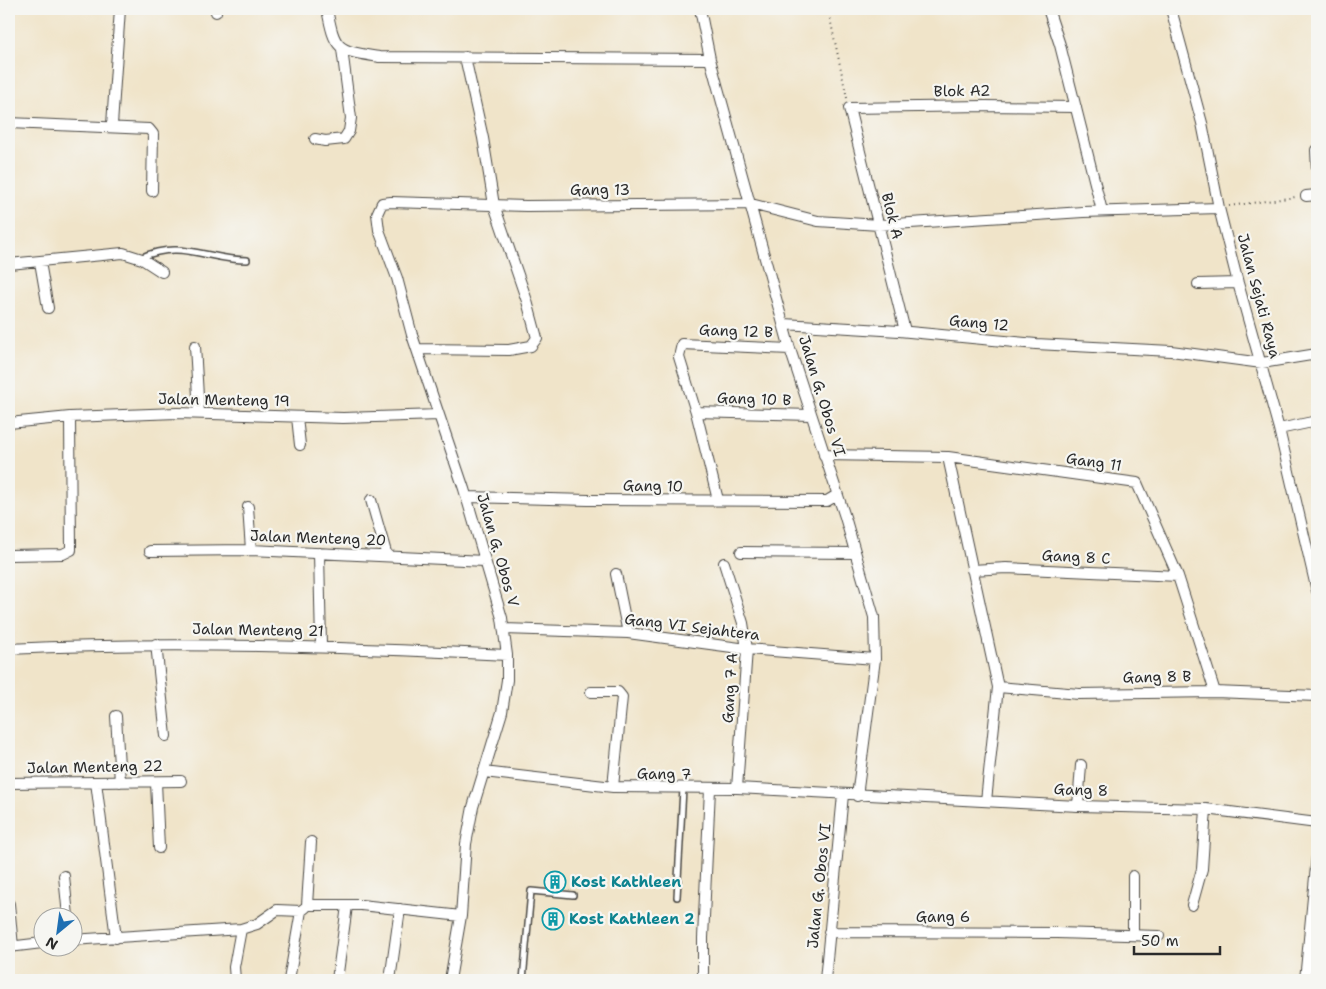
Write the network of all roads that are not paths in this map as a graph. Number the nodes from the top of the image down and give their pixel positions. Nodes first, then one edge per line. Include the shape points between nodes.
1 (120, 9) edge
2 (327, 9) edge
3 (700, 9) edge
4 (1048, 9) edge
5 (1172, 9) edge
6 (342, 49) junction
7 (465, 57) junction
8 (710, 59) junction
9 (1076, 107) junction
10 (849, 108) joint
11 (9, 123) edge
12 (112, 125) junction
13 (315, 139) dead end
14 (1316, 150) dead end
15 (1317, 171) edge
16 (152, 191) dead end
17 (1317, 195) edge
18 (1306, 196) road end
19 (449, 203) joint
20 (751, 204) junction
21 (494, 205) junction
22 (1219, 208) junction
23 (1102, 211) junction
24 (878, 225) junction
25 (140, 258) junction
26 (247, 260) dead end
27 (40, 262) junction
28 (9, 264) edge
29 (162, 272) dead end
30 (1238, 283) junction
31 (1198, 284) dead end
32 (48, 308) dead end
33 (784, 324) junction
34 (904, 331) junction
35 (195, 346) dead end
36 (790, 349) junction
37 (417, 350) junction
38 (1317, 354) edge
39 (1262, 363) junction
40 (696, 412) junction
41 (199, 413) junction
42 (439, 415) junction
43 (810, 415) junction
44 (70, 417) junction
45 (297, 417) junction
46 (1317, 421) edge
47 (9, 423) edge
48 (1279, 429) junction
49 (300, 445) dead end
50 (824, 455) junction
51 (948, 457) junction
52 (837, 495) junction
53 (467, 497) junction
54 (371, 500) dead end
55 (718, 500) junction
56 (248, 507) dead end
57 (251, 550) junction
58 (150, 551) dead end
59 (741, 552) dead end
60 (319, 553) junction
61 (855, 553) junction
62 (9, 555) edge
63 (387, 556) junction
64 (485, 561) junction
65 (724, 563) dead end
66 (972, 570) junction
67 (616, 574) dead end
68 (1178, 576) junction
69 (1317, 592) edge
70 (504, 629) junction
71 (628, 633) junction
72 (156, 644) junction
73 (321, 646) junction
74 (9, 649) edge
75 (747, 649) junction
76 (507, 655) junction
77 (875, 659) junction
78 (998, 686) junction
79 (591, 692) dead end
80 (1214, 692) junction
81 (1317, 696) edge
82 (116, 716) dead end
83 (166, 736) dead end
84 (1080, 765) dead end
85 (484, 772) junction
86 (181, 781) dead end
87 (96, 782) junction
88 (120, 782) junction
89 (156, 782) junction
90 (9, 784) edge
91 (613, 787) junction
92 (737, 788) junction
93 (683, 789) junction
94 (710, 789) junction
95 (843, 795) junction
96 (857, 796) junction
97 (986, 801) junction
98 (1078, 806) junction
99 (1206, 809) junction
100 (1317, 823) edge
101 (310, 842) dead end
102 (159, 848) dead end
103 (1317, 856) edge
104 (64, 876) dead end
105 (1133, 876) dead end
106 (573, 895) dead end
107 (677, 896) dead end
108 (9, 904) edge
109 (1192, 905) dead end
110 (67, 906) edge
111 (347, 906) junction
112 (304, 908) junction
113 (400, 908) junction
114 (461, 916) junction
115 (241, 929) junction
116 (829, 932) junction
117 (1132, 935) junction
118 (1159, 936) dead end
119 (116, 938) junction
120 (82, 940) edge
121 (32, 944) edge
122 (11, 947) edge
123 (235, 980) edge
124 (289, 980) edge
125 (337, 980) edge
126 (390, 980) edge
127 (450, 980) edge
128 (523, 980) edge
129 (703, 980) edge
130 (825, 980) edge
131 (1305, 980) edge

1 - 12 street
2 - 6 street via 333,35
3 - 8 street, Jalan G. Obos VI
4 - 9 street
5 - 22 street, Jalan Sejati Raya via 1202,123
6 - 7 street via 378,57
6 - 13 street via 351,118 349,131 344,139 338,141
7 - 8 street
7 - 21 street
8 - 20 street, Jalan G. Obos VI
9 - 10 street, Blok A2
9 - 23 street
10 - 24 street, Blok A
11 - 12 street
12 - 16 street via 152,131
14 - 15 street
17 - 18 street
19 - 21 street, Gang 13
19 - 37 street, Jalan G. Obos V via 385,202 378,208 379,230 397,278
20 - 21 street, Gang 13
20 - 24 street, Gang 13 via 818,222
20 - 33 street, Jalan G. Obos VI
21 - 37 street via 527,301 537,334 536,341 528,347 509,350
22 - 23 street, Gang 13
22 - 30 street, Jalan Sejati Raya
23 - 24 street, Gang 13
24 - 34 street, Blok A
25 - 26 lane via 163,249
25 - 27 street via 122,254
25 - 29 street
27 - 28 street
27 - 32 street
30 - 31 street
30 - 39 street, Jalan Sejati Raya
33 - 34 street, Gang 12
33 - 36 street, Jalan G. Obos VI
34 - 39 street, Gang 12 via 1036,344 1171,351
35 - 41 street
36 - 40 street, Gang 12 B via 682,344 679,357
36 - 43 street, Jalan G. Obos VI
37 - 42 street, Jalan G. Obos V
38 - 39 street, Gang 12
39 - 48 street, Jalan Sejati Raya
40 - 43 street, Gang 10 B
40 - 55 street
41 - 44 street, Jalan Menteng 19
41 - 45 street, Jalan Menteng 19
42 - 45 street, Jalan Menteng 19
42 - 53 street, Jalan G. Obos V
43 - 50 street, Jalan G. Obos VI
44 - 47 street, Jalan Menteng 19
44 - 62 street via 71,550 63,554
45 - 49 street
46 - 48 street
48 - 69 street, Jalan Sejati Raya
50 - 51 street, Gang 11
50 - 52 street, Jalan G. Obos VI
51 - 66 street
51 - 68 street, Gang 11 via 1137,483
52 - 55 street, Gang 10 via 827,501
52 - 61 street, Jalan G. Obos VI
53 - 55 street, Gang 10
53 - 64 street, Jalan G. Obos V
54 - 63 street
56 - 57 street
57 - 58 street, Jalan Menteng 20
57 - 60 street, Jalan Menteng 20
59 - 61 street
60 - 63 street, Jalan Menteng 20
60 - 73 street
61 - 77 street, Jalan G. Obos VI via 874,617
63 - 64 street, Jalan Menteng 20
64 - 70 street, Jalan G. Obos V
65 - 75 street, Gang 7 A via 744,623
66 - 68 street, Gang 8 C via 1006,568
66 - 78 street
67 - 71 street
68 - 80 street, Gang 11
70 - 71 street, Gang VI Sejahtera
70 - 76 street, Jalan G. Obos V
71 - 75 street, Gang VI Sejahtera
72 - 73 street, Jalan Menteng 21
72 - 74 street, Jalan Menteng 21
72 - 83 street
73 - 76 street, Jalan Menteng 21
75 - 77 street, Gang VI Sejahtera
75 - 92 street, Gang 7 A
76 - 85 street, Jalan G. Obos V via 502,712
77 - 96 street, Jalan G. Obos VI
78 - 80 street, Gang 8 B via 1079,694
78 - 97 street
79 - 91 street via 618,692 622,696
80 - 81 street, Gang 8 B
82 - 88 street
84 - 98 street
85 - 91 street, Gang 7
85 - 114 street, Jalan G. Obos V via 466,844
86 - 89 street, Jalan Menteng 22
87 - 88 street, Jalan Menteng 22
87 - 90 street, Jalan Menteng 22
87 - 119 street
88 - 89 street, Jalan Menteng 22
89 - 102 street
91 - 93 street, Gang 7
92 - 94 street, Gang 7
92 - 95 street, Gang 7
93 - 94 street, Gang 7
93 - 107 lane
94 - 129 street
95 - 96 street, Gang 8
95 - 116 street, Jalan G. Obos VI
96 - 97 street, Gang 8
97 - 98 street, Gang 8
98 - 99 street, Gang 8
99 - 100 street, Gang 8
99 - 109 street via 1202,869
101 - 112 street
103 - 131 street
104 - 110 street
105 - 117 street
106 - 128 lane via 531,891
108 - 122 street
111 - 112 street
111 - 113 street
111 - 125 street
112 - 115 street via 277,910 257,924
112 - 124 street
113 - 114 street
113 - 126 street
114 - 127 street, Jalan G. Obos V
115 - 119 street
115 - 123 street via 234,967
116 - 117 street, Gang 6
116 - 130 street, Jalan G. Obos VI
117 - 118 street, Gang 6
119 - 120 street
121 - 122 street

